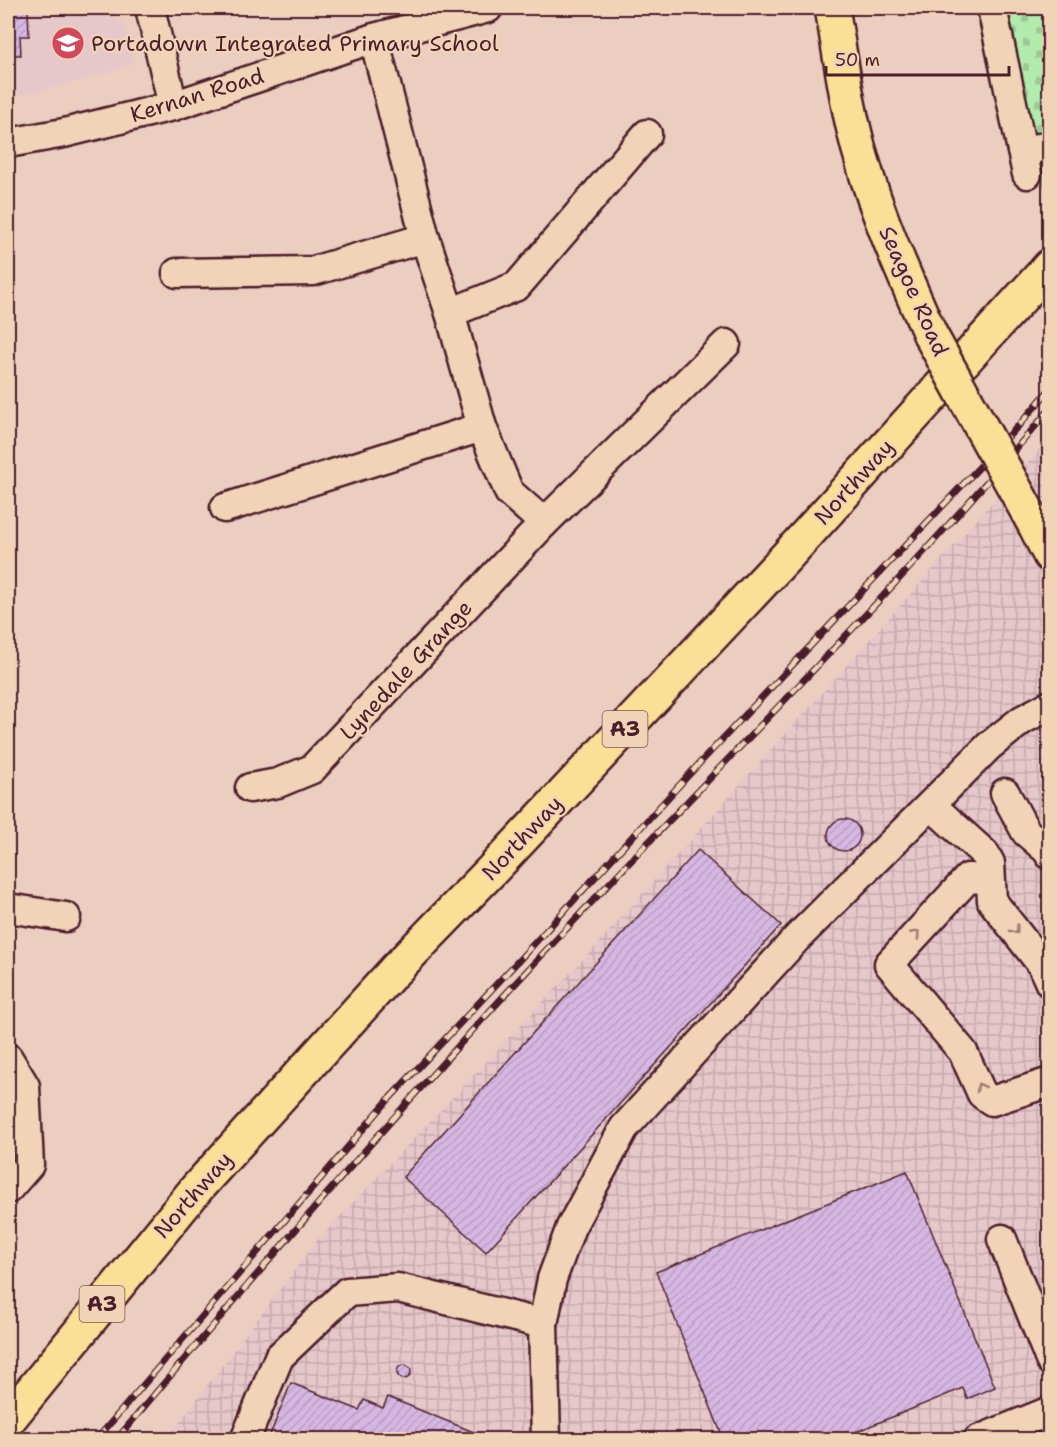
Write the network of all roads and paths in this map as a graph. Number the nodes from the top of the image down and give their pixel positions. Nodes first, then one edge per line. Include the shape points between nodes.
1 (150, 8) edge
2 (488, 8) edge
3 (992, 8) edge
4 (827, 14) edge
5 (374, 38) junction
6 (173, 106) junction
7 (646, 134) dead end
8 (8, 143) edge
9 (1050, 146) edge
10 (425, 238) junction
11 (1050, 266) edge
12 (177, 273) dead end
13 (450, 313) junction
14 (726, 345) dead end
15 (482, 428) junction
16 (225, 508) dead end
17 (544, 523) junction
18 (1042, 541) edge
19 (1050, 705) edge
20 (250, 788) dead end
21 (1005, 793) dead end
22 (932, 806) junction
23 (1026, 832) junction
24 (1050, 855) edge
25 (988, 867) junction
26 (8, 908) edge
27 (66, 917) dead end
28 (1050, 983) edge
29 (8, 1058) edge
30 (1050, 1082) edge
31 (8, 1189) edge
32 (1002, 1239) dead end
33 (543, 1324) junction
34 (1050, 1360) edge
35 (8, 1420) edge
36 (1040, 1423) edge
37 (245, 1440) edge
38 (546, 1440) edge
39 (978, 1440) edge

1 - 6 street
2 - 5 street, Kernan Road
3 - 9 street via 1024,163
4 - 18 main road, Seagoe Road, bridge via 861,160 893,250 930,334
5 - 6 street, Kernan Road
5 - 10 street
6 - 8 street, Kernan Road via 64,134
7 - 13 street via 518,286
10 - 12 street via 314,271
10 - 13 street
11 - 35 main road, Northway / A3 via 788,555 395,970 197,1188
13 - 15 street
14 - 17 street, Lynedale Grange
15 - 16 street
15 - 17 street via 509,492
17 - 20 street, Lynedale Grange via 312,769 278,783
19 - 22 street via 1022,720 989,746
21 - 23 street
22 - 25 street
22 - 33 street via 797,938 624,1128 571,1227 552,1279
23 - 24 street
23 - 25 street
25 -> 28 street via 993,901 1042,965
30 -> 25 street via 992,1101 982,1094 963,1052 889,964 968,878
26 - 27 street
29 - 31 street via 25,1086 28,1165
32 - 34 street
33 - 37 street via 398,1288 347,1292 279,1357
33 - 38 street
36 - 39 street

